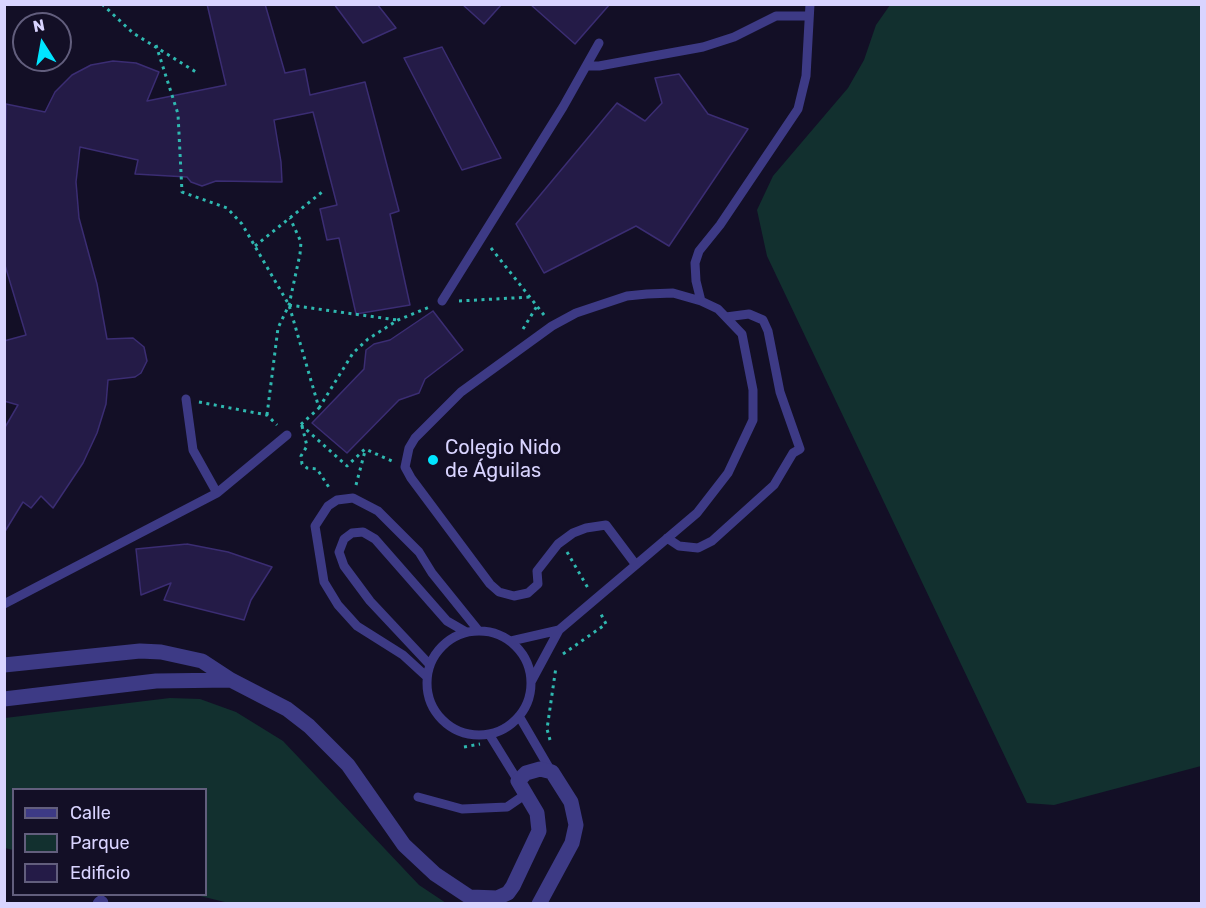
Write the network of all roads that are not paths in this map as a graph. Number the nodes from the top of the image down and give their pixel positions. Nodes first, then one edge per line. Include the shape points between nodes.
1 (810, 4) edge
2 (809, 16) junction
3 (599, 43) dead end
4 (586, 66) junction
5 (442, 301) road end
6 (700, 301) junction
7 (726, 316) junction
8 (186, 399) road end
9 (288, 435) road end
10 (217, 494) junction
11 (667, 538) junction
12 (636, 565) junction
13 (4, 604) edge
14 (478, 630) junction
15 (559, 630) junction
16 (466, 632) junction
17 (511, 641) junction
18 (160, 652) junction
19 (4, 665) edge
20 (430, 665) junction
21 (427, 677) junction
22 (231, 680) junction
23 (156, 681) junction
24 (531, 682) junction
25 (4, 699) edge
26 (519, 717) junction
27 (489, 734) junction
28 (552, 772) junction
29 (522, 787) junction
30 (418, 797) dead end
31 (476, 900) edge
32 (539, 903) edge

1 - 2 lane
2 - 4 lane via 776,16 703,47
2 - 6 lane via 806,76 798,109 699,251 695,263
3 - 4 lane
4 - 5 lane
6 - 7 lane
6 - 12 lane via 673,294 627,296 576,313 552,326 461,392 415,438 405,466 490,584 500,592 514,596 528,593 538,584 537,571 562,541 573,533 606,525
7 - 11 lane via 742,334 753,390 753,420 728,473 696,513
7 - 11 lane via 749,314 763,320 780,392 800,449 793,453 774,485 712,541 698,548 679,546
8 - 10 lane via 193,450
9 - 10 lane
10 - 13 lane
11 - 12 lane
12 - 15 lane
14 - 16 lane
14 - 17 lane
14 - 21 lane via 398,529 378,511 353,498 337,500 315,526 324,582 357,626 403,655
15 - 17 lane
15 - 24 lane
16 - 20 lane via 444,644
16 - 20 lane via 447,621 375,539 363,532 344,539 339,552 344,566 370,602
17 - 24 lane via 522,652
18 - 19 street via 112,652
18 - 22 street via 202,661
18 - 23 street via 163,666
20 - 21 lane
21 - 27 lane via 429,700 440,719 469,735
22 - 23 street
22 - 31 street via 263,695 309,726 348,765 404,845 435,874
23 - 25 street
24 - 26 lane
26 - 27 lane
26 - 28 lane
27 - 29 lane
28 - 29 street via 533,771
28 - 32 street via 571,802 576,825 572,843
29 - 30 lane via 507,807 462,809
29 - 31 street via 537,813 539,831 508,893

